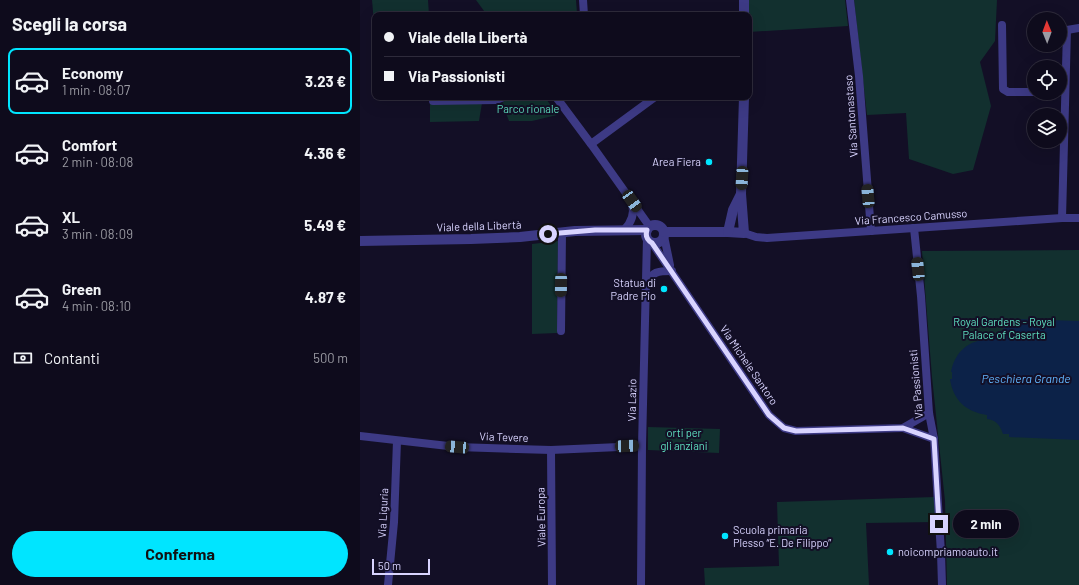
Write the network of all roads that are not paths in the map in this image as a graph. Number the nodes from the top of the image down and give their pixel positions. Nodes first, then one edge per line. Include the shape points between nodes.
1 (583, 0) edge
2 (744, 0) edge
3 (850, 0) edge
4 (584, 12) edge
5 (744, 12) edge
6 (1002, 25) dead end
7 (1079, 28) edge
8 (1065, 60) edge
9 (1027, 92) edge
10 (496, 100) edge
11 (558, 100) edge
12 (646, 100) edge
13 (744, 100) edge
14 (1063, 100) edge
15 (433, 101) dead end
16 (591, 144) junction
17 (741, 194) junction
18 (632, 201) junction
19 (1062, 218) junction
20 (1079, 218) edge
21 (914, 228) junction
22 (624, 230) junction
23 (871, 230) junction
24 (679, 231) junction
25 (562, 232) junction
26 (728, 232) junction
27 (744, 233) junction
28 (664, 234) junction
29 (649, 235) junction
30 (360, 240) edge
31 (667, 247) junction
32 (672, 271) junction
33 (645, 287) junction
34 (561, 331) dead end
35 (929, 413) junction
36 (903, 428) junction
37 (360, 436) edge
38 (934, 439) junction
39 (397, 441) junction
40 (642, 446) junction
41 (551, 450) junction
42 (388, 585) edge
43 (552, 585) edge
44 (641, 585) edge
45 (942, 585) edge

1 - 4 street
2 - 5 street
3 - 23 street, Via Santonastaso via 859,76
6 - 9 street via 1003,90
7 - 8 street via 1067,30
10 - 15 street
11 - 16 street, Via Michele Santoro
12 - 16 street
13 - 17 street
14 - 19 street
16 - 18 street, Via Michele Santoro
17 - 26 street via 733,210
17 - 27 street
18 - 22 street via 633,216
18 - 29 street, Via Michele Santoro
19 - 20 street, Via Francesco Camusso
19 - 21 street, Via Francesco Camusso
21 - 23 street, Via Francesco Camusso
21 - 35 street, Via Passionisti
22 - 25 street, Viale della Libertà
22 - 29 street, Viale della Libertà
23 - 27 street, Via Francesco Camusso via 767,238
24 - 26 street, Viale della Libertà
24 - 28 street, Viale della Libertà
24 - 31 street
25 - 30 street, Viale della Libertà via 471,239
25 - 34 street
26 - 27 street, Viale della Libertà
28 - 29 street, Viale della Libertà via 658,226
28 - 29 street, Viale della Libertà via 659,243
28 - 31 street, Via Michele Santoro
29 - 32 street, Via Michele Santoro
29 - 33 street, Via Lazio
31 - 32 street, Via Michele Santoro
32 - 33 street via 656,272
32 - 36 street, Via Michele Santoro via 769,415 784,428 796,431
33 - 40 street, Via Lazio
35 - 36 street, Via Michele Santoro
35 - 38 street, Via Passionisti
36 - 38 street, Via Michele Santoro
37 - 39 street, Via Tevere
38 - 45 street, Via Passionisti
39 - 41 street, Via Tevere via 457,447
39 - 42 street, Via Liguria via 394,522
40 - 41 street, Via Tevere
40 - 44 street, Via Lazio
41 - 43 street, Viale Europa

